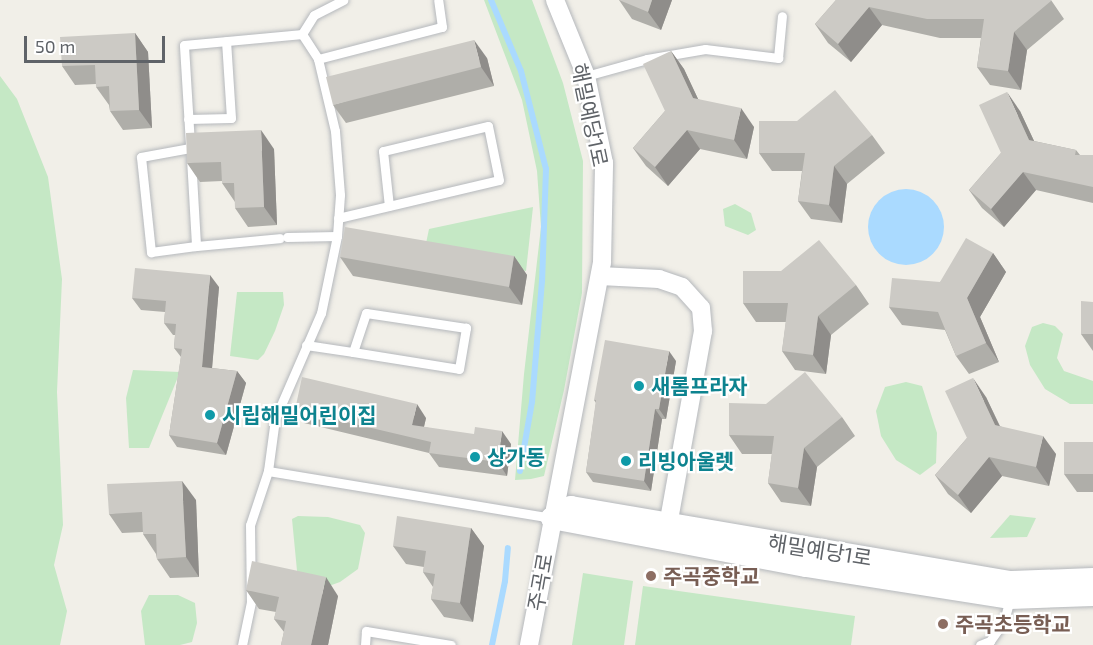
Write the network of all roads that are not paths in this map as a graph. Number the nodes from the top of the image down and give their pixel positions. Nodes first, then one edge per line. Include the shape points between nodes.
1 (343, 0) edge
2 (438, 0) edge
3 (555, 0) edge
4 (782, 16) dead end
5 (302, 34) junction
6 (226, 41) junction
7 (318, 59) junction
8 (586, 76) junction
9 (188, 119) junction
10 (190, 148) junction
11 (389, 206) junction
12 (338, 218) junction
13 (337, 236) junction
14 (196, 246) junction
15 (600, 276) junction
16 (306, 345) junction
17 (353, 352) junction
18 (268, 471) junction
19 (552, 518) junction
20 (666, 533) junction
21 (1093, 579) edge
22 (1011, 590) junction
23 (1093, 595) edge
24 (242, 645) edge
25 (364, 645) edge
26 (451, 645) edge
27 (529, 645) edge
28 (980, 645) edge

1 - 5 lane via 314,15
2 - 7 lane via 442,27
3 - 8 street, 해밀예당1로
4 - 8 lane via 778,58 705,49 647,59
5 - 6 lane
5 - 7 lane
6 - 9 lane via 184,45
6 - 9 lane via 231,118
7 - 12 lane via 335,131
8 - 15 street, 해밀예당1로 via 604,163
9 - 10 lane
10 - 14 lane
10 - 14 lane via 141,157 151,252
11 - 11 lane via 499,180 488,126 383,151
11 - 12 lane
12 - 13 lane
13 - 14 lane
13 - 16 lane via 321,313
15 - 19 street, 해밀예당1로
15 - 20 street via 659,279 682,287 701,308 703,331
16 - 17 lane
16 - 18 lane via 275,419
17 - 17 lane via 459,369 466,328 366,313
18 - 19 lane
18 - 24 lane via 250,525 251,602
19 - 20 street, 해밀예당1로 via 571,507
19 - 27 street, 주곡로
20 - 22 street, 해밀예당1로
21 - 22 street, 해밀예당1로
22 - 23 street, 해밀예당1로
22 - 28 lane via 1004,621 990,641
25 - 26 lane via 366,631

